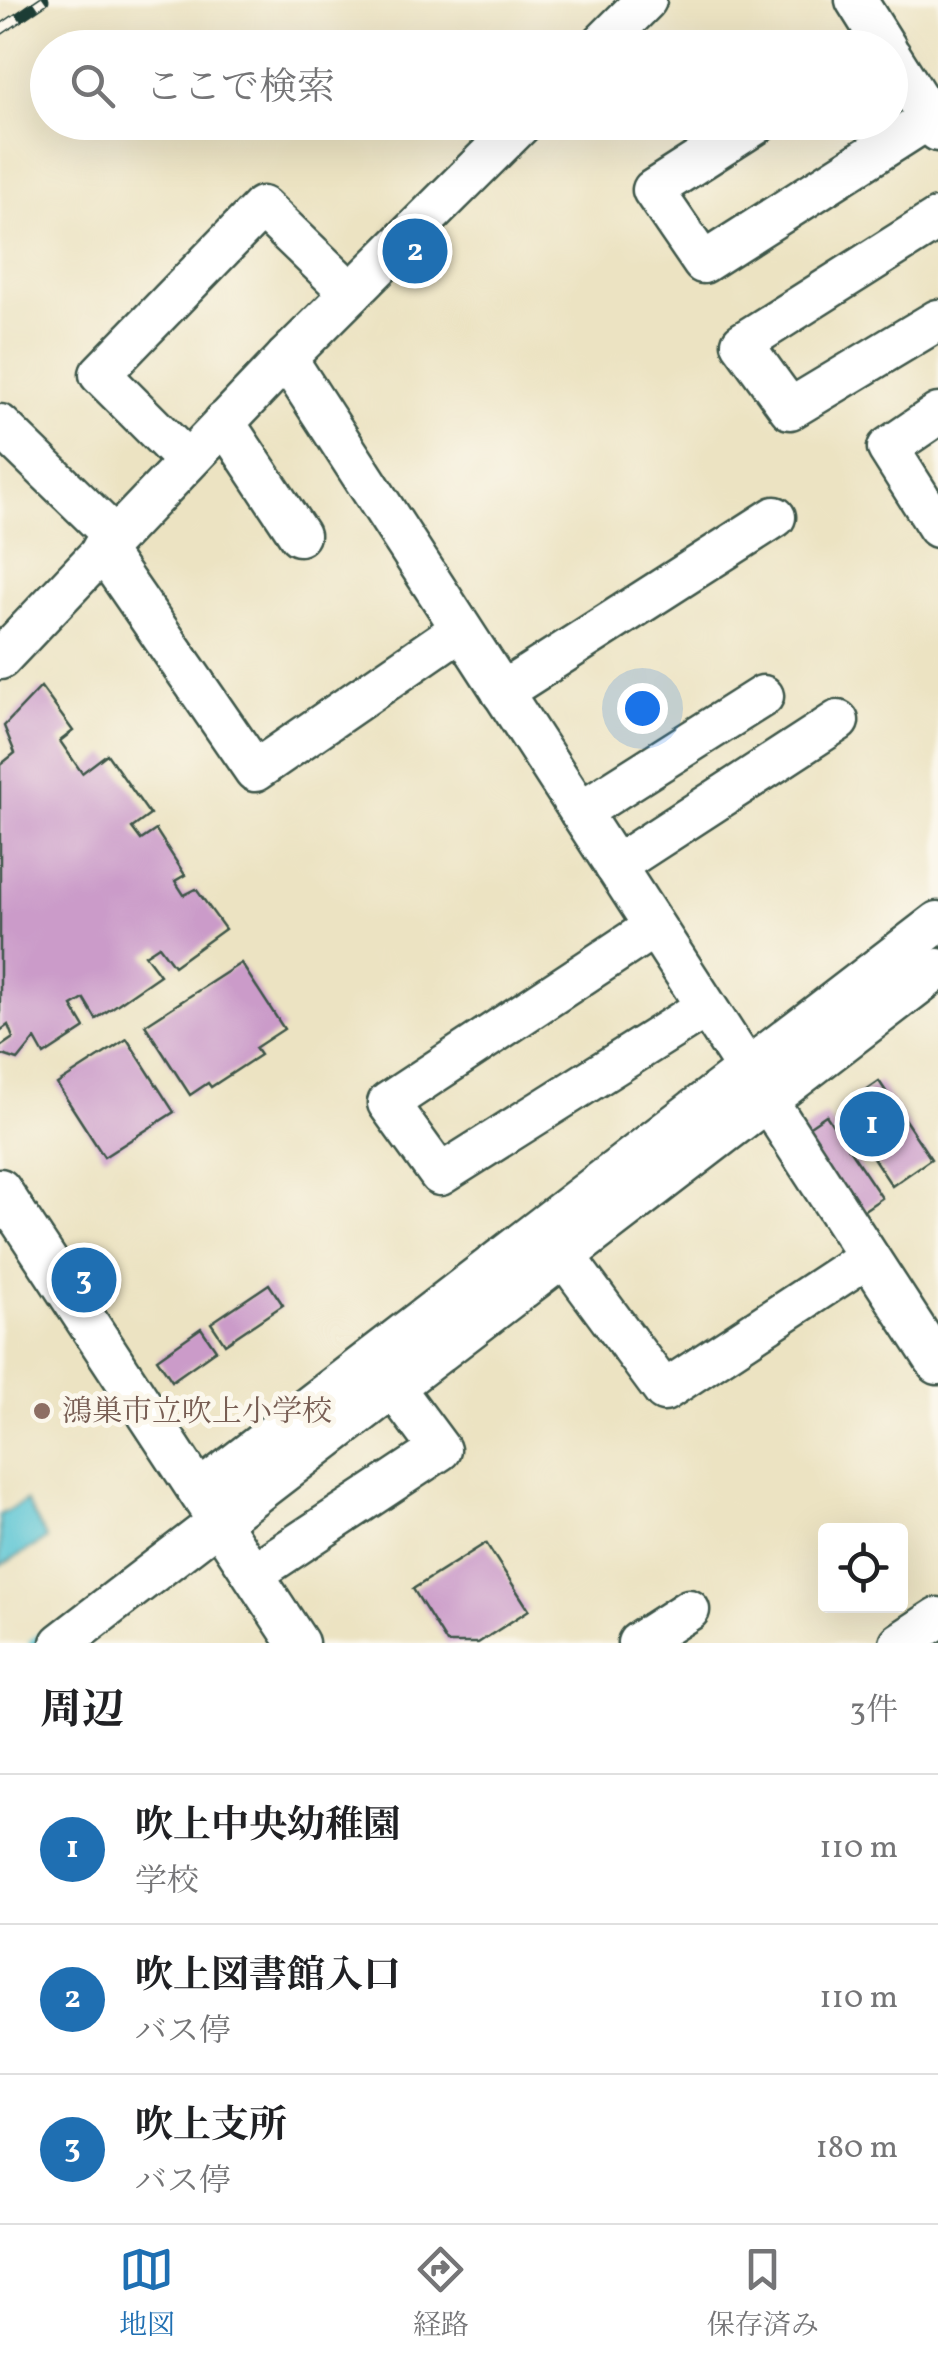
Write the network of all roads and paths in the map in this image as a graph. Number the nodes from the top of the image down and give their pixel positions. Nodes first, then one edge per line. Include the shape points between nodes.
1 (646, 0) edge
2 (856, 0) edge
3 (616, 30) edge
4 (874, 30) edge
5 (908, 84) edge
6 (934, 124) edge
7 (505, 140) edge
8 (732, 140) edge
9 (907, 140) edge
10 (908, 140) edge
11 (938, 220) edge
12 (351, 293) junction
13 (938, 320) edge
14 (286, 358) junction
15 (938, 414) edge
16 (224, 422) junction
17 (0, 425) edge
18 (187, 460) junction
19 (775, 517) dead end
20 (938, 527) edge
21 (299, 534) dead end
22 (108, 543) junction
23 (461, 629) junction
24 (0, 658) edge
25 (502, 692) junction
26 (763, 696) dead end
27 (838, 721) dead end
28 (580, 812) junction
29 (614, 866) junction
30 (938, 922) edge
31 (654, 927) junction
32 (938, 969) edge
33 (706, 1007) junction
34 (756, 1085) junction
35 (0, 1189) edge
36 (565, 1257) junction
37 (868, 1257) junction
38 (938, 1364) edge
39 (394, 1388) junction
40 (211, 1505) junction
41 (254, 1572) junction
42 (690, 1610) dead end
43 (938, 1618) edge
44 (60, 1643) edge
45 (298, 1643) edge
46 (638, 1643) edge
47 (900, 1643) edge

1 - 3 street
2 - 4 street
5 - 6 street
6 - 10 street
7 - 12 street
8 - 9 street via 654,190 703,263
11 - 13 street via 742,343 790,409
12 - 14 street
12 - 18 street via 262,207 100,374
14 - 16 street
14 - 23 street
15 - 20 street via 888,448
16 - 18 street
16 - 21 street
17 - 22 street
18 - 22 street
19 - 25 street
22 - 23 street via 255,771
22 - 24 street
23 - 25 street
25 - 28 street
26 - 28 street
27 - 29 street
28 - 29 street
29 - 31 street
30 - 34 street
31 - 33 street
31 - 33 street via 388,1104 440,1175
32 - 34 street
33 - 34 street
34 - 36 street
34 - 37 street
34 - 40 street
35 - 40 street
36 - 37 street via 664,1391
36 - 39 street
37 - 38 street
39 - 40 street
39 - 41 street via 440,1450
40 - 41 street
40 - 44 street
41 - 45 street
42 - 46 street
43 - 47 street

